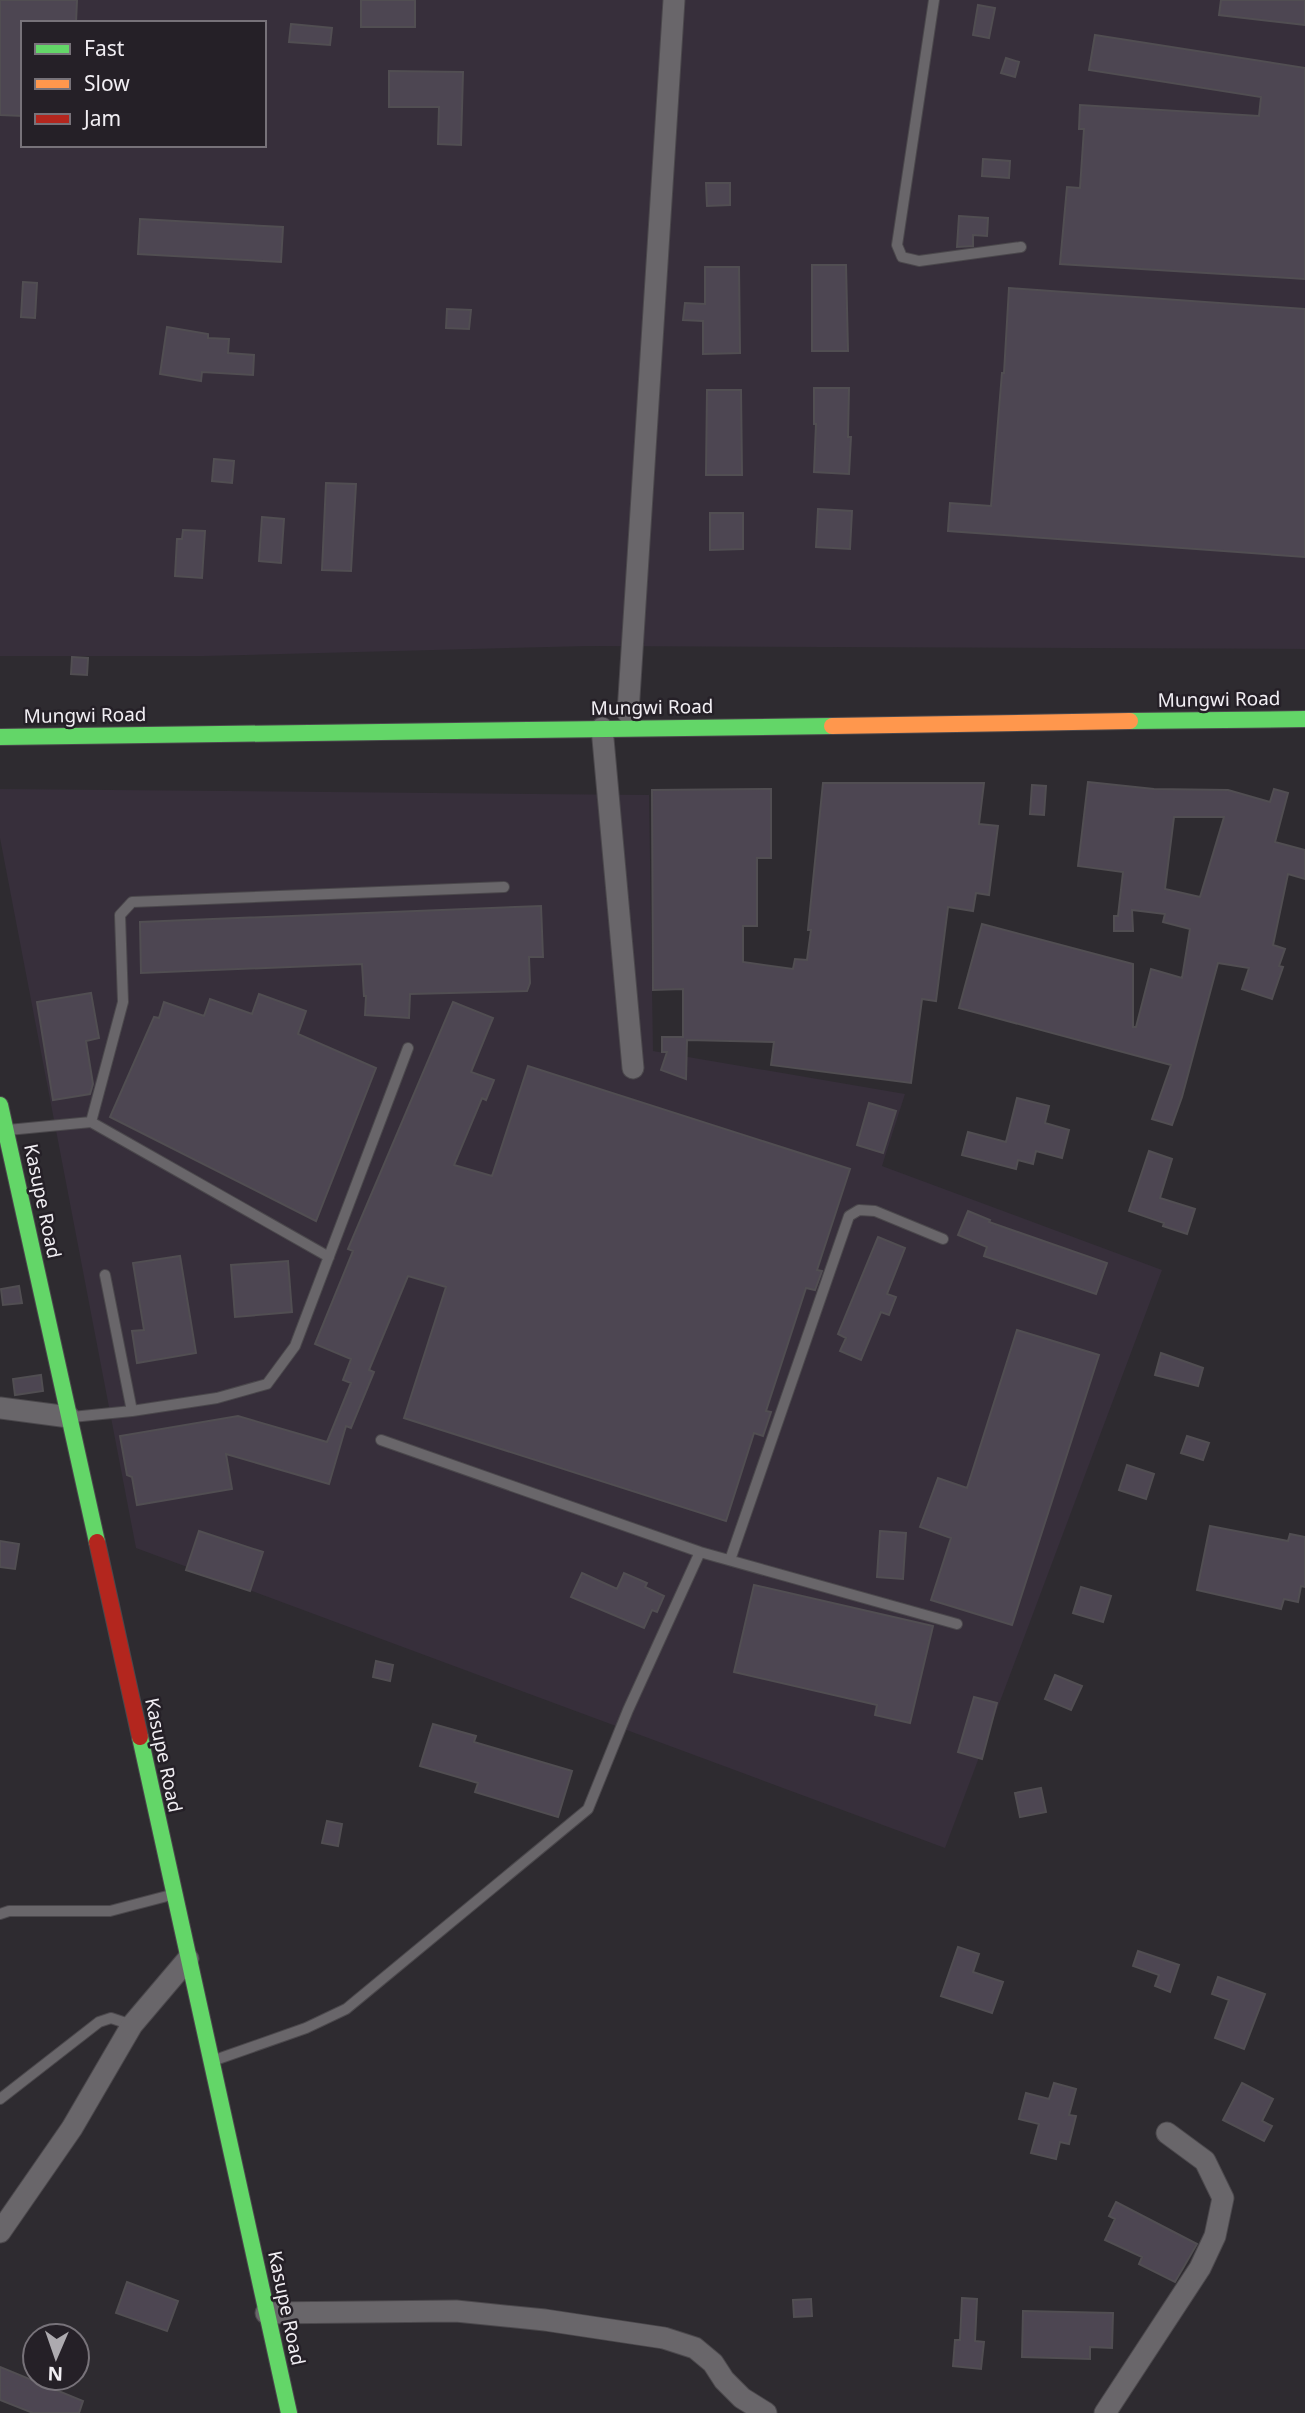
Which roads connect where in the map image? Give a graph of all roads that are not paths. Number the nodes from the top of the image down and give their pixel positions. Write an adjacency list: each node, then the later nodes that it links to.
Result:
1 (674, 0): 5 (street)
2 (934, 0): 3 (lane)
3 (1021, 247)
4 (1305, 706): 5 (main road, Mungwi Road)
5 (628, 713): 6 (main road, Mungwi Road)
6 (363, 716)
7 (1305, 719): 8 (main road, Mungwi Road)
8 (602, 728): 9 (main road, Mungwi Road); 12 (street)
9 (0, 737)
10 (504, 887): 14 (lane)
11 (408, 1048): 17 (lane)
12 (633, 1068)
13 (0, 1105): 15 (main road, Kasupe Road)
14 (91, 1122): 15 (lane); 17 (lane)
15 (5, 1130): 21 (main road, Kasupe Road)
16 (943, 1239): 24 (lane)
17 (329, 1257): 20 (lane)
18 (105, 1275): 20 (lane)
19 (0, 1408): 21 (street)
20 (132, 1411): 21 (lane)
21 (69, 1417): 26 (main road, Kasupe Road)
22 (381, 1440): 23 (lane)
23 (699, 1552): 24 (lane); 30 (lane)
24 (730, 1560): 25 (lane)
25 (957, 1624)
26 (174, 1895): 27 (lane); 28 (main road, Kasupe Road)
27 (0, 1914)
28 (188, 1959): 29 (street); 30 (main road, Kasupe Road)
29 (132, 2025): 31 (lane); 33 (street)
30 (211, 2062): 34 (main road, Kasupe Road)
31 (0, 2099)
32 (1167, 2133): 37 (street)
33 (0, 2232)
34 (266, 2313): 35 (main road, Kasupe Road); 36 (street)
35 (289, 2413)
36 (766, 2413)
37 (1105, 2413)

